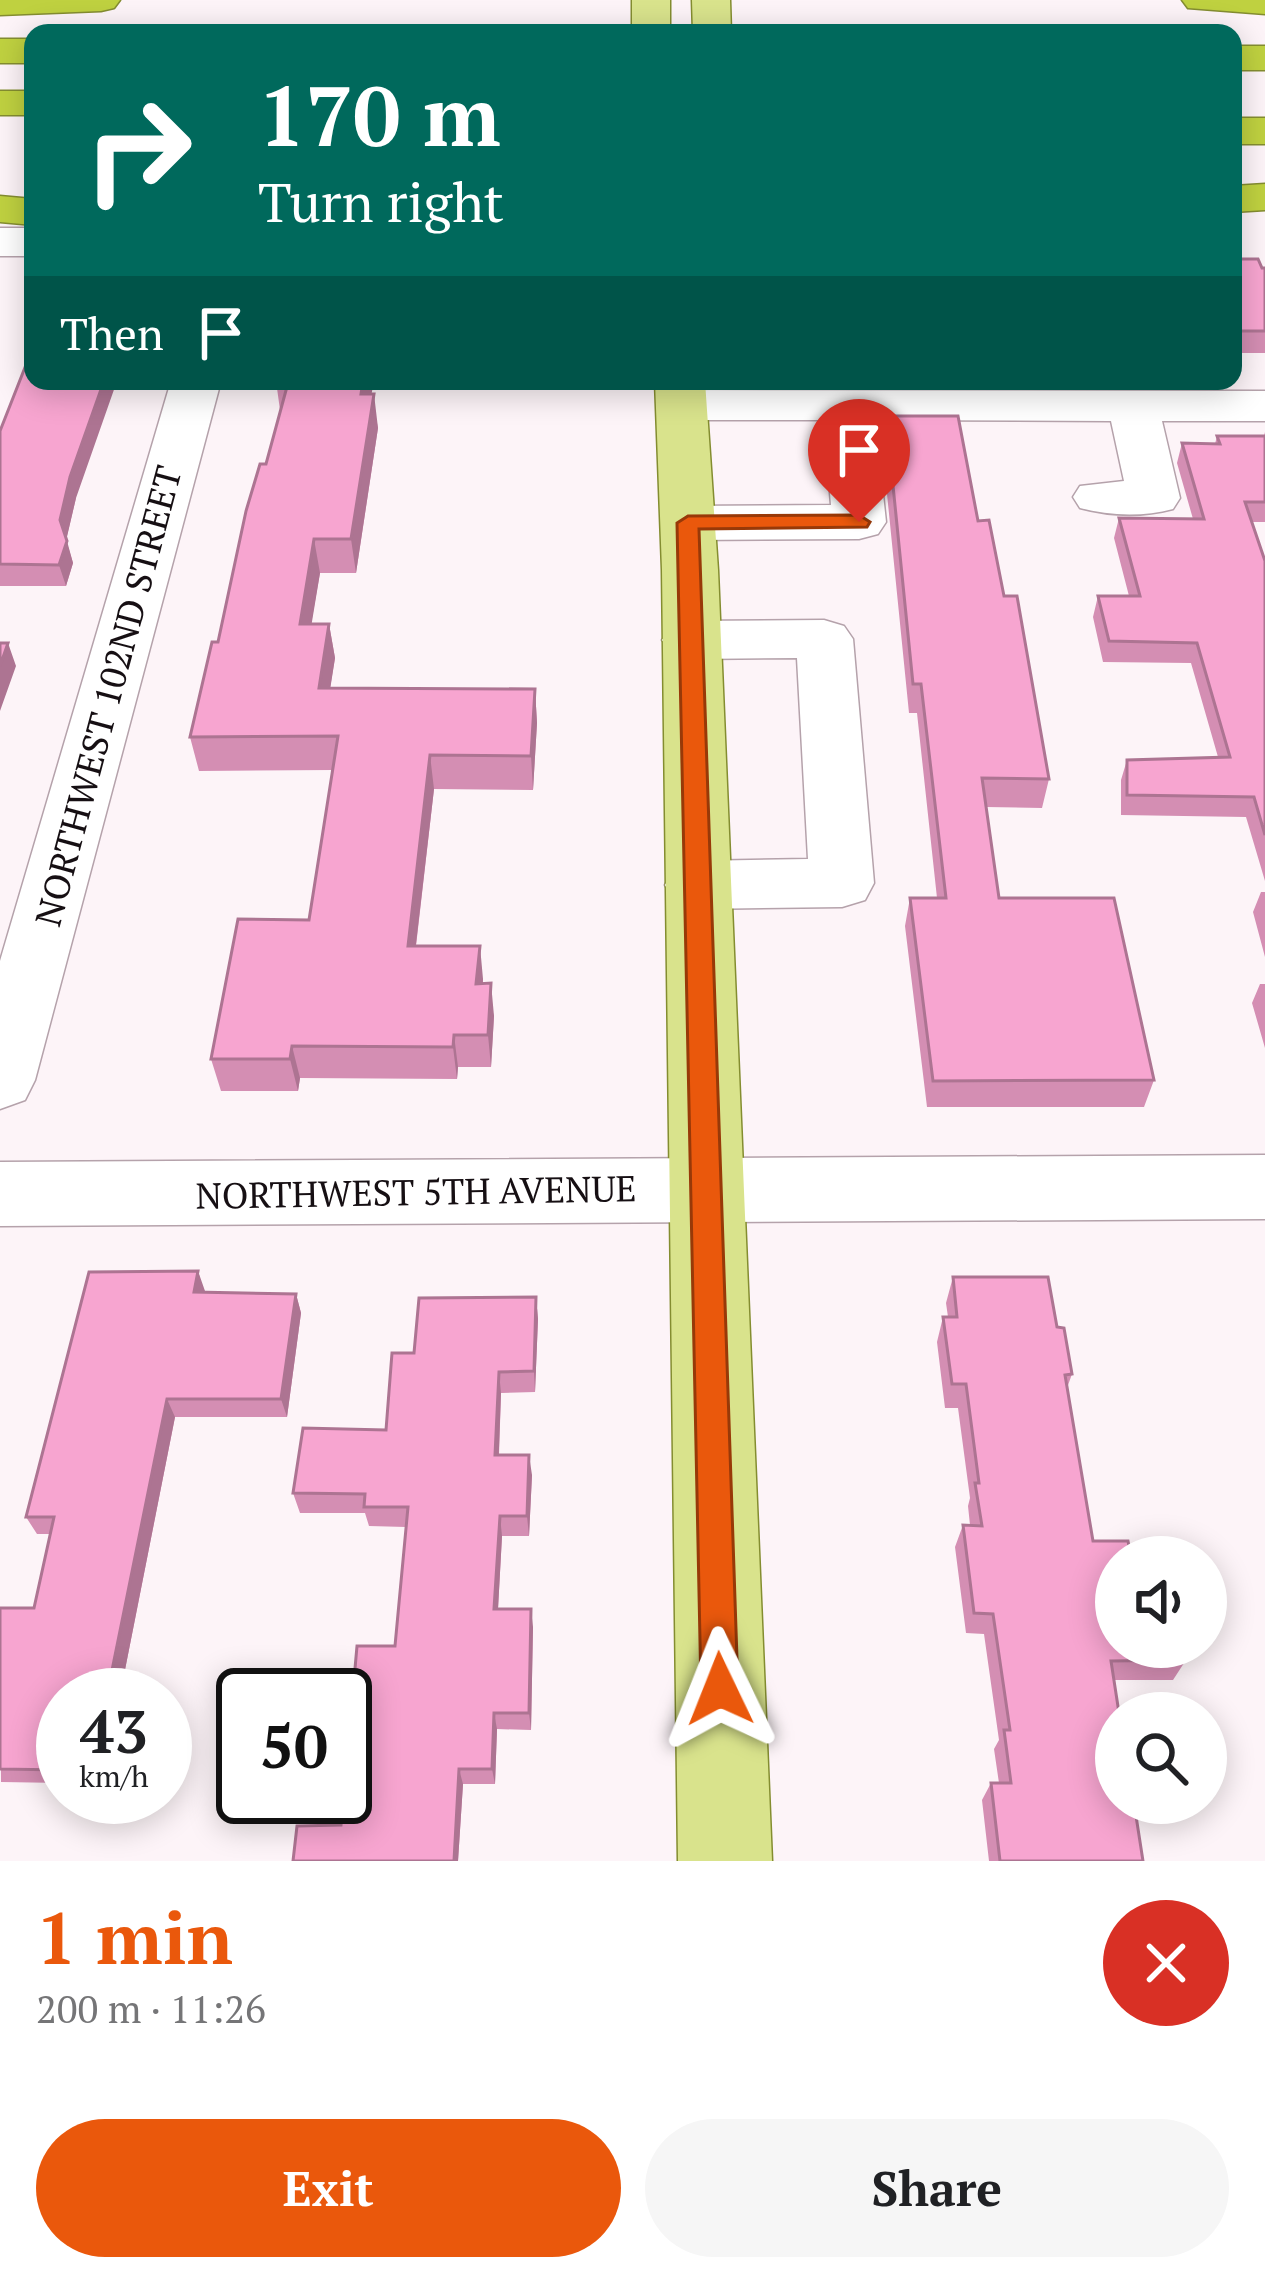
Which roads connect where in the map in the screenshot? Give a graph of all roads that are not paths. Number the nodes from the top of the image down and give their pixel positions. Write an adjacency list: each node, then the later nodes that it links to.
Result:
1 (101, 0): 4 (highway)
2 (1201, 0): 3 (highway)
3 (1265, 3)
4 (0, 4)
5 (193, 390): 17 (street, NORTHWEST 102ND STREET)
6 (687, 390): 14 (main road)
7 (691, 390): 12 (street)
8 (902, 393): 9 (street); 12 (street)
9 (991, 405): 10 (street); 12 (street)
10 (1133, 406): 11 (street); 13 (street)
11 (1265, 406)
12 (850, 427): 14 (street)
13 (1099, 497)
14 (688, 523): 15 (main road)
15 (691, 640): 16 (main road); 16 (street)
16 (697, 885): 19 (main road)
17 (0, 1081)
18 (1265, 1187): 19 (street, NORTHWEST 5TH AVENUE)
19 (705, 1188): 20 (street, NORTHWEST 5TH AVENUE); 21 (main road)
20 (0, 1194)
21 (725, 1861)

